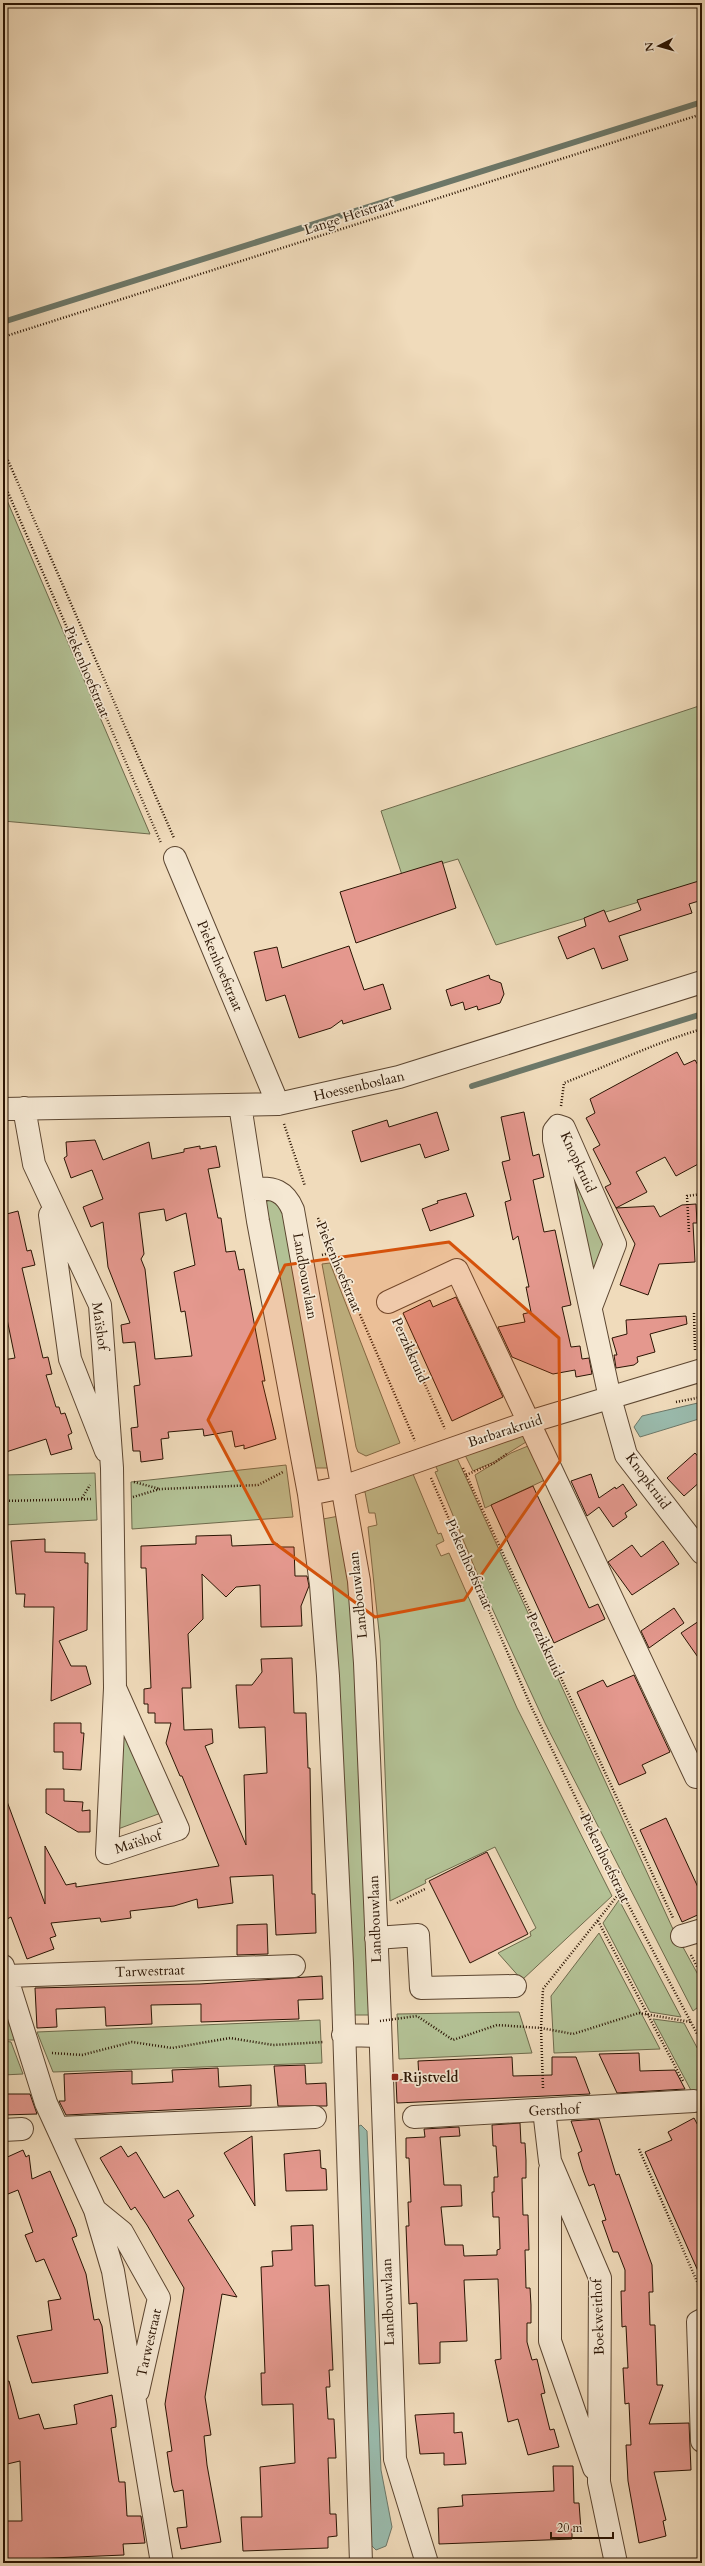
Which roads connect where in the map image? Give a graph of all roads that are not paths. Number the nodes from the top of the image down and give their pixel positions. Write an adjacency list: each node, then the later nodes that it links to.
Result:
1 (175, 858): 3 (street, Piekenhoefstraat)
2 (702, 982): 3 (street, Hoessenboslaan)
3 (278, 1104): 4 (street, Hoessenboslaan)
4 (240, 1105): 5 (street, Hoessenboslaan); 7 (street)
5 (24, 1108): 6 (street, Hoessenboslaan); 8 (street, Maïshof)
6 (3, 1109)
7 (253, 1189): 15 (street, Landbouwlaan); 16 (street)
8 (48, 1194): 14 (street, Maïshof); 14 (street, Maïshof)
9 (388, 1302): 13 (street, Perzikkruid)
10 (591, 1307): 10 (street, Knopkruid); 12 (street, Knopkruid)
11 (699, 1371): 12 (street, Barbarakruid)
12 (610, 1398): 13 (street, Barbarakruid); 17 (street, Knopkruid)
13 (529, 1422): 15 (street, Barbarakruid); 19 (street, Perzikkruid)
14 (112, 1468): 18 (street, Maïshof)
15 (343, 1487): 16 (street, Barbarakruid); 20 (street, Landbouwlaan)
16 (309, 1494): 25 (street)
17 (702, 1554)
18 (115, 1688): 18 (street, Maïshof)
19 (696, 1777)
20 (376, 1938): 23 (street); 24 (street, Landbouwlaan)
21 (294, 1966): 22 (street, Tarwestraat)
22 (5, 1971): 30 (street, Tarwestraat)
23 (515, 1986)
24 (380, 2028): 25 (street); 39 (street, Landbouwlaan)
25 (344, 2040): 38 (street)
26 (694, 2101): 27 (street, Gersthof)
27 (544, 2110): 29 (street, Gersthof); 31 (street, Boekweithof)
28 (315, 2117): 30 (street)
29 (414, 2117)
30 (59, 2128): 32 (street, Tarwestraat)
31 (550, 2161): 36 (street, Boekweithof); 36 (street, Boekweithof)
32 (95, 2210): 34 (street, Tarwestraat); 34 (street, Tarwestraat)
33 (702, 2320): 35 (street)
34 (136, 2401): 37 (street, Tarwestraat)
35 (702, 2441)
36 (599, 2482): 40 (street, Boekweithof)
37 (162, 2563)
38 (361, 2563)
39 (426, 2563)
40 (616, 2563)

